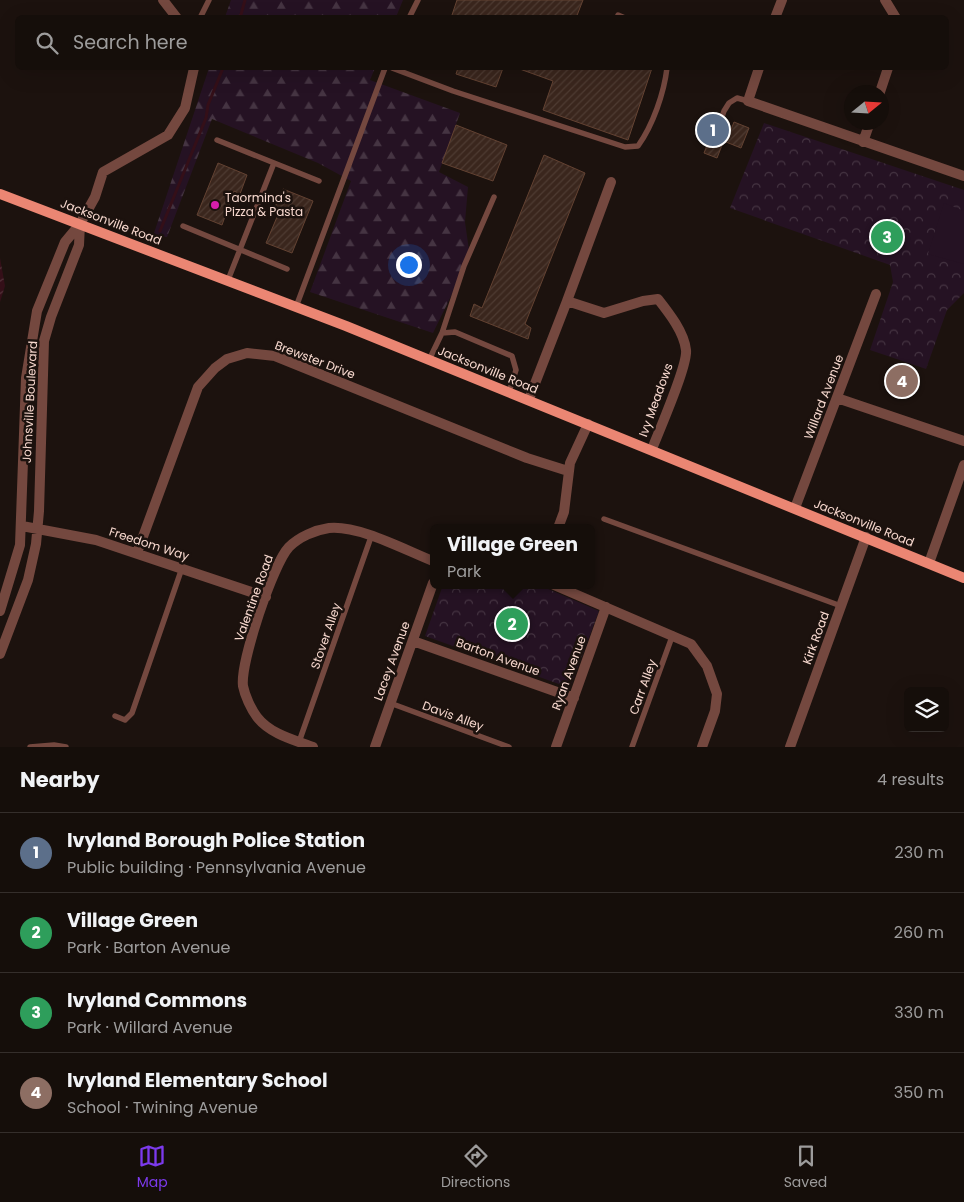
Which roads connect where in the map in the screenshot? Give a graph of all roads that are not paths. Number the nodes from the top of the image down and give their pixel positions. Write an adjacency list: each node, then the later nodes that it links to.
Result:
1 (163, 0): 6 (street)
2 (209, 0): 7 (lane)
3 (418, 0): 8 (lane)
4 (782, 0): 9 (street)
5 (885, 0): 10 (street)
6 (175, 15)
7 (202, 15)
8 (410, 15)
9 (776, 15)
10 (894, 15)
11 (194, 70): 29 (street)
12 (385, 70): 36 (lane)
13 (397, 70): 14 (lane)
14 (667, 70)
15 (758, 70): 18 (street)
16 (887, 70): 17 (street)
17 (882, 85)
18 (748, 101): 19 (lane); 22 (street)
19 (719, 126)
20 (867, 130): 22 (street)
21 (218, 140): 23 (lane)
22 (863, 142): 24 (street)
23 (274, 164): 25 (lane); 31 (lane)
24 (964, 176)
25 (319, 182)
26 (611, 182): 35 (street)
27 (0, 194): 29 (main road, Jacksonville Road)
28 (494, 197): 37 (lane)
29 (80, 224): 33 (main road, Jacksonville Road); 50 (street, Johnsville Boulevard); 51 (street, Johnsville Boulevard)
30 (183, 226): 31 (lane)
31 (240, 250): 32 (lane); 33 (lane)
32 (287, 270)
33 (228, 280): 36 (main road, Jacksonville Road)
34 (876, 294): 40 (street, Willard Avenue)
35 (567, 301): 41 (street); 44 (street, Ivy Meadows)
36 (296, 307): 38 (main road, Jacksonville Road)
37 (442, 333): 38 (lane); 39 (lane)
38 (429, 360): 39 (main road, Jacksonville Road)
39 (509, 392): 41 (main road, Jacksonville Road)
40 (837, 398): 43 (street); 47 (street, Willard Avenue)
41 (529, 400): 42 (main road, Jacksonville Road)
42 (588, 424): 44 (main road, Jacksonville Road); 46 (street)
43 (964, 441)
44 (652, 449): 47 (main road, Jacksonville Road)
45 (964, 465): 56 (street)
46 (568, 471): 49 (street); 54 (street, Brewster Drive)
47 (795, 508): 53 (main road, Jacksonville Road)
48 (604, 519): 62 (lane)
49 (560, 524)
50 (22, 526): 51 (street, Freedom Way); 64 (street, Johnsville Boulevard)
51 (38, 528): 54 (street, Freedom Way); 67 (street, Johnsville Boulevard)
52 (372, 537): 55 (street, Valentine Road); 61 (street, Valentine Road); 71 (lane, Stover Alley)
53 (866, 537): 56 (main road, Jacksonville Road); 62 (street, Kirk Road)
54 (137, 553): 57 (street, Freedom Way)
55 (430, 560)
56 (929, 563): 58 (main road, Jacksonville Road)
57 (182, 568): 61 (street, Freedom Way); 70 (lane)
58 (964, 578)
59 (431, 589): 66 (street, Lacey Avenue)
60 (563, 589): 63 (street)
61 (266, 597): 71 (street, Valentine Road)
62 (841, 606): 80 (street, Kirk Road)
63 (606, 607): 65 (street); 68 (street, Ryan Avenue)
64 (0, 612)
65 (673, 634): 78 (lane, Carr Alley); 79 (street)
66 (413, 640): 68 (street, Barton Avenue); 69 (street, Lacey Avenue)
67 (0, 654)
68 (574, 698): 77 (street, Ryan Avenue)
69 (390, 703): 75 (street, Lacey Avenue); 76 (lane, Davis Alley)
70 (115, 716)
71 (299, 742): 74 (street, Valentine Road)
72 (30, 747): 73 (lane)
73 (66, 747)
74 (313, 747)
75 (375, 747)
76 (509, 747)
77 (556, 747)
78 (632, 747)
79 (702, 747)
80 (790, 747)

